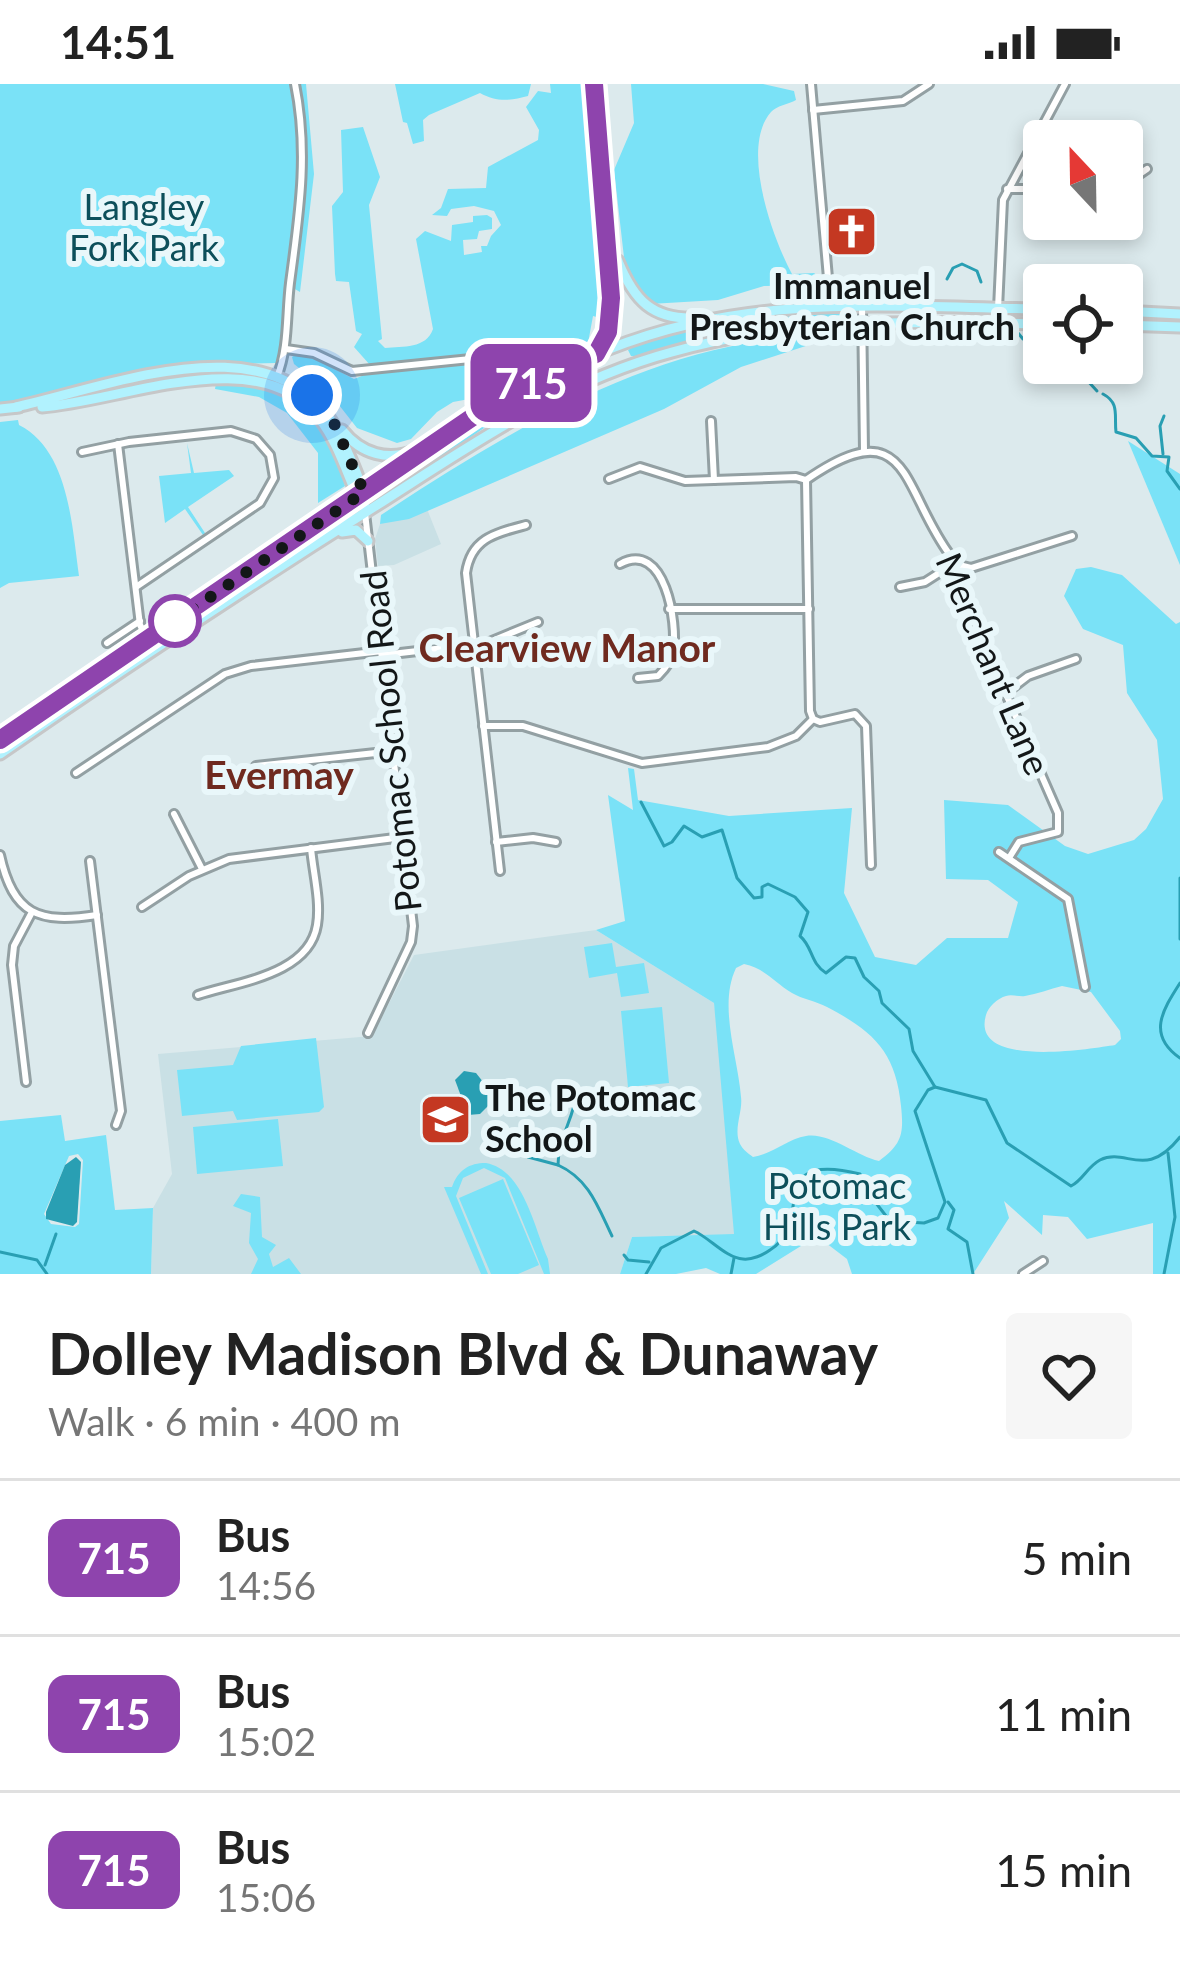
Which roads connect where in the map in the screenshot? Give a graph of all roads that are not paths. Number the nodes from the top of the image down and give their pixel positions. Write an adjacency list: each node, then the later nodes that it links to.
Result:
1 (296, 84): 23 (street)
2 (811, 84): 5 (street)
3 (929, 84): 5 (street)
4 (1065, 84): 8 (street)
5 (813, 110): 12 (street)
6 (1147, 169): 7 (street)
7 (1143, 172)
8 (1007, 189): 9 (street); 13 (street)
9 (1023, 189)
10 (618, 261): 17 (main road)
11 (611, 298): 24 (main road)
12 (862, 306): 13 (main road); 17 (main road); 18 (street)
13 (998, 309): 14 (main road); 19 (main road)
14 (1023, 309)
15 (1143, 312): 16 (main road)
16 (1180, 314)
17 (726, 317): 24 (main road)
18 (863, 322): 19 (main road); 31 (street); 37 (main road)
19 (998, 323): 20 (main road)
20 (1023, 324)
21 (1143, 326): 22 (main road)
22 (1180, 327)
23 (286, 349): 24 (street); 25 (street)
24 (593, 355): 29 (main road)
25 (276, 380): 26 (main road); 27 (main road); 36 (main road)
26 (0, 409)
27 (330, 414): 29 (main road); 36 (main road)
28 (711, 422): 34 (street)
29 (463, 423): 36 (main road)
30 (118, 444): 32 (street); 44 (street); 44 (street)
31 (865, 451): 35 (street); 43 (street, Merchant Lane)
32 (82, 452)
33 (609, 479): 34 (street)
34 (714, 480): 35 (street)
35 (806, 480): 47 (street)
36 (361, 494): 37 (main road); 51 (main road)
37 (365, 513): 40 (main road); 41 (street, Potomac School Road)
38 (526, 525): 52 (street)
39 (1072, 536): 43 (street)
40 (326, 538): 41 (main road); 51 (main road)
41 (368, 541): 53 (street, Potomac School Road)
42 (620, 564): 46 (street)
43 (950, 565): 45 (street); 56 (street, Merchant Lane)
44 (136, 587): 48 (street)
45 (900, 587)
46 (669, 609): 47 (street); 55 (street)
47 (809, 609): 57 (street)
48 (140, 621): 50 (street); 51 (street)
49 (538, 622): 52 (street)
50 (107, 643)
51 (150, 644): 59 (main road); 61 (main road)
52 (475, 645): 53 (street); 58 (street)
53 (383, 653): 60 (street, Potomac School Road); 63 (street)
54 (1076, 659): 56 (street)
55 (638, 678)
56 (1007, 692): 71 (street, Merchant Lane)
57 (813, 719): 58 (street); 73 (street)
58 (483, 726): 66 (street)
59 (0, 740)
60 (394, 751): 62 (street); 65 (street, Potomac School Road)
61 (0, 754)
62 (256, 766)
63 (76, 772)
64 (174, 814): 74 (street)
65 (404, 837): 68 (street); 81 (street, Potomac School Road)
66 (496, 842): 67 (street); 75 (street)
67 (556, 842)
68 (311, 848): 74 (street); 80 (street)
69 (999, 852): 71 (street)
70 (0, 855): 77 (street)
71 (1009, 857): 79 (street)
72 (90, 861): 78 (street)
73 (872, 865)
74 (202, 869): 76 (street)
75 (500, 871)
76 (142, 907)
77 (32, 912): 78 (street); 82 (street)
78 (97, 915): 83 (street)
79 (1085, 987)
80 (198, 995)
81 (368, 1033)
82 (26, 1082)
83 (116, 1125)
84 (1043, 1261): 85 (street)
85 (1023, 1274)

